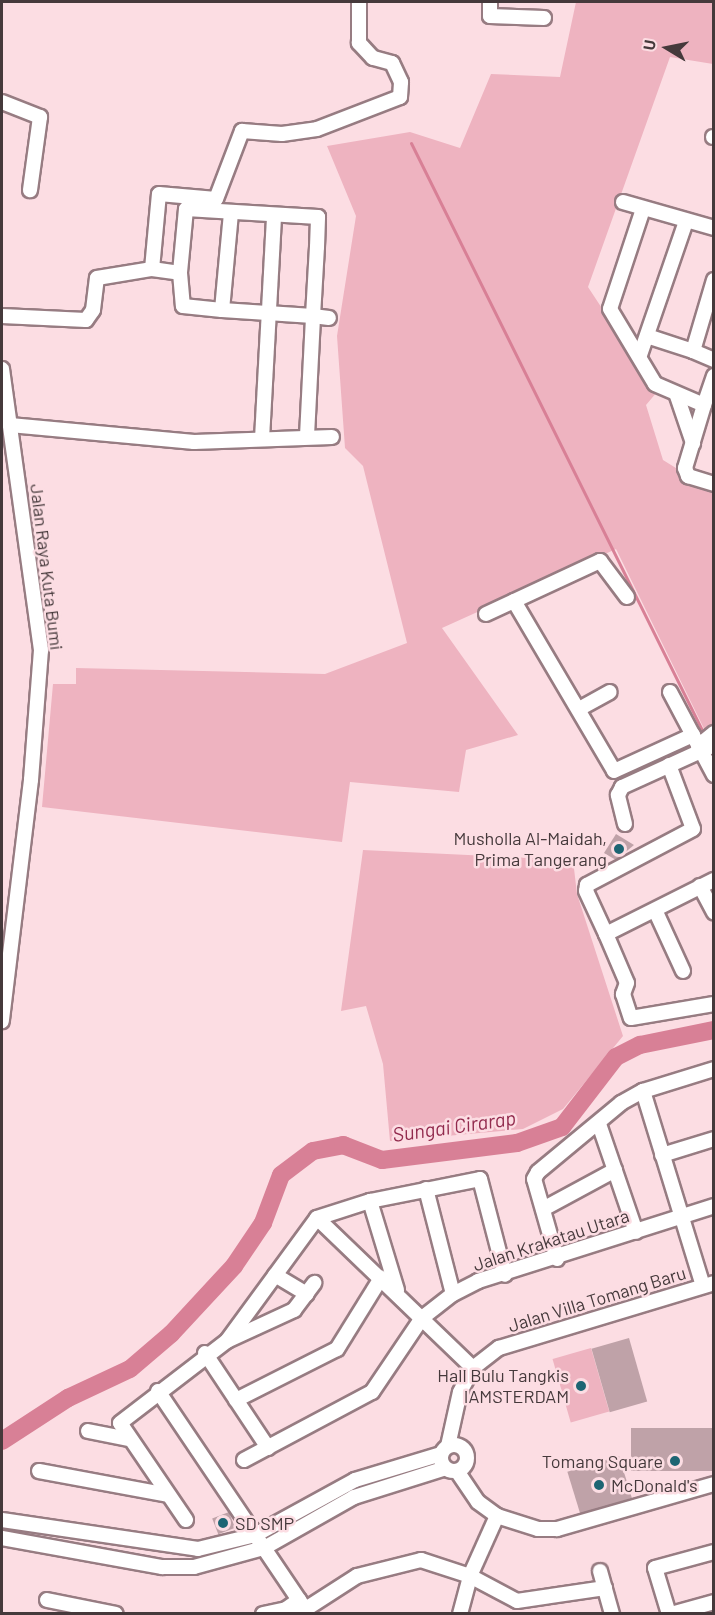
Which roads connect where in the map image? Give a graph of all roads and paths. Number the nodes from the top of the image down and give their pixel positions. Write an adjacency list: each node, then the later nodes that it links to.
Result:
1 (359, 2): 12 (street)
2 (489, 7): 3 (street)
3 (544, 18)
4 (2, 102): 5 (street)
5 (30, 190)
6 (623, 202): 7 (street)
7 (643, 209): 10 (street); 23 (street)
8 (231, 213): 9 (street); 13 (street); 16 (street)
9 (274, 216): 17 (street); 19 (street)
10 (685, 224): 11 (street); 21 (street)
11 (714, 228)
12 (152, 269): 13 (street); 18 (street)
13 (180, 273): 16 (street)
14 (714, 280): 15 (street)
15 (711, 300): 22 (street)
16 (222, 310): 17 (street)
17 (268, 313): 19 (street); 32 (street)
18 (2, 316)
19 (313, 316): 20 (street); 30 (street)
20 (328, 318)
21 (646, 336): 22 (street); 23 (street)
22 (693, 351): 24 (street)
23 (640, 355): 27 (street)
24 (714, 360)
25 (2, 369): 29 (street, Jalan Raya Kuta Bumi)
26 (714, 376): 28 (street)
27 (677, 396): 28 (street); 33 (street)
28 (704, 405): 33 (street)
29 (8, 430): 32 (street); 34 (street, Jalan Raya Kuta Bumi)
30 (308, 436): 31 (street); 32 (street)
31 (332, 437)
32 (262, 439)
33 (693, 443): 35 (street)
34 (8, 460): 54 (street, Jalan Raya Kuta Bumi)
35 (714, 484)
36 (627, 597): 37 (street)
37 (514, 601): 38 (street); 41 (street)
38 (486, 614)
39 (610, 692): 41 (street)
40 (670, 693): 43 (street)
41 (579, 709): 43 (street)
42 (714, 733): 43 (street)
43 (702, 745): 44 (street); 45 (street)
44 (669, 765): 46 (street); 51 (street)
45 (714, 775)
46 (625, 824)
47 (714, 879): 48 (street)
48 (700, 886): 49 (street); 50 (street)
49 (655, 910): 51 (street); 52 (street)
50 (714, 912)
51 (606, 934): 53 (street)
52 (683, 971)
53 (714, 1004)
54 (2, 1021)
55 (714, 1069): 56 (street)
56 (643, 1091): 57 (street); 59 (street)
57 (599, 1124): 60 (street); 64 (street)
58 (714, 1139): 59 (street)
59 (662, 1155): 65 (street)
60 (615, 1170): 64 (street); 67 (street)
61 (426, 1189): 62 (street); 70 (street); 74 (street)
62 (370, 1201): 66 (street); 73 (street)
63 (714, 1206): 65 (street, Jalan Krakatau Utara)
64 (543, 1209): 68 (street)
65 (681, 1216): 67 (street, Jalan Krakatau Utara); 72 (street)
66 (317, 1218): 69 (street); 71 (street)
67 (636, 1232): 68 (street, Jalan Krakatau Utara)
68 (557, 1259): 70 (street, Jalan Krakatau Utara)
69 (275, 1275): 76 (street); 76 (street)
70 (505, 1275): 74 (street, Jalan Krakatau Utara)
71 (381, 1278): 73 (street); 80 (street)
72 (708, 1285): 78 (street, Jalan Villa Tomang Baru)
73 (397, 1290): 75 (street)
74 (453, 1294): 75 (street, Jalan Krakatau Utara)
75 (422, 1318): 78 (street); 83 (street, Jalan Krakatau Utara)
76 (227, 1341): 77 (street)
77 (205, 1353): 79 (street); 80 (street)
78 (473, 1368): 84 (street)
79 (158, 1391): 82 (street); 93 (street)
80 (236, 1400): 83 (street)
81 (88, 1431): 82 (street)
82 (129, 1439): 89 (street)
83 (268, 1448): 85 (street, Jalan Krakatau Utara)
84 (445, 1450): 86 (street); 86 (street); 93 (street)
85 (244, 1460)
86 (452, 1470): 90 (street); 95 (street)
87 (39, 1471): 89 (street)
88 (714, 1484): 90 (street)
89 (168, 1495): 92 (street)
90 (497, 1516): 98 (street)
91 (2, 1520): 93 (street)
92 (186, 1520)
93 (255, 1535): 95 (street)
94 (2, 1538): 95 (street)
95 (264, 1548): 102 (street)
96 (714, 1552): 109 (street)
97 (600, 1571): 99 (street)
98 (470, 1576): 102 (street); 103 (street); 107 (street)
99 (605, 1588): 103 (street); 108 (street)
100 (46, 1600): 104 (street)
101 (714, 1602): 109 (street)
102 (301, 1607): 106 (street)
103 (516, 1607)
104 (64, 1609): 105 (street)
105 (114, 1613)
106 (263, 1614)
107 (460, 1614)
108 (612, 1614)
109 (670, 1614)

